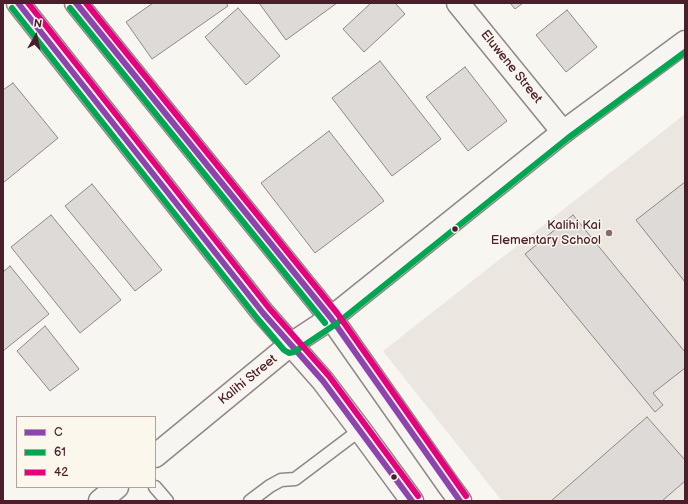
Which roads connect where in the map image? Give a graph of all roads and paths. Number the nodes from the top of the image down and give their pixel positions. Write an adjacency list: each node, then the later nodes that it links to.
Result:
1 (18, 3): 7 (main road)
2 (76, 3): 6 (main road)
3 (458, 3): 5 (main road, Eluwene Street)
4 (685, 42): 5 (main road, Kalihi Street)
5 (563, 132): 6 (main road, Kalihi Street)
6 (331, 318): 7 (main road, Kalihi Street); 16 (main road)
7 (290, 346): 8 (main road); 9 (main road, Kalihi Street)
8 (360, 430): 12 (main road); 15 (lane)
9 (156, 455)
10 (117, 488): 13 (main road)
11 (156, 488): 14 (lane)
12 (409, 500)
13 (100, 501)
14 (167, 501)
15 (250, 501)
16 (460, 501)

